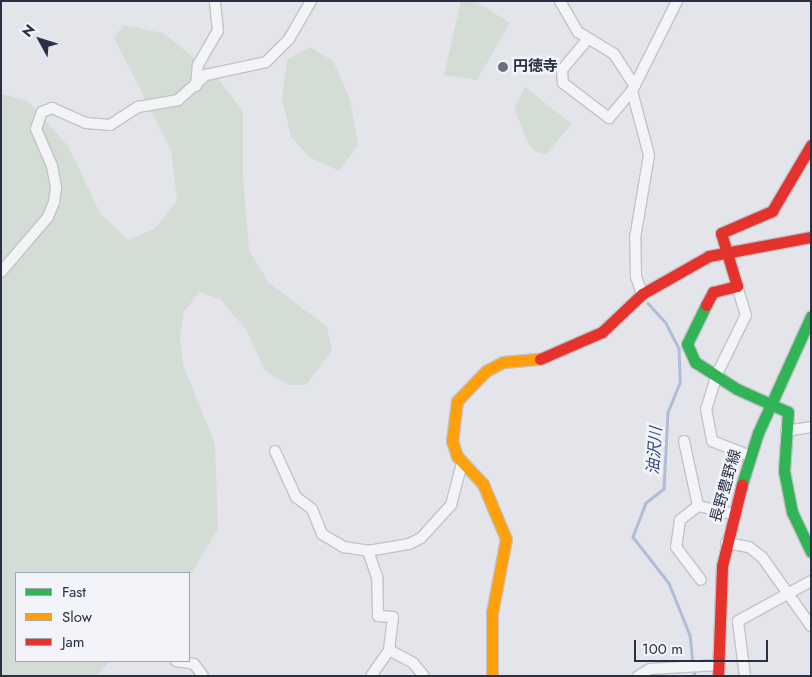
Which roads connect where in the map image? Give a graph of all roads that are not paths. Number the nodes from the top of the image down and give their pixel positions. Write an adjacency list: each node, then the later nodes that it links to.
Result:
1 (215, 1): 6 (street)
2 (311, 1): 6 (street)
3 (560, 1): 5 (street)
4 (677, 1): 7 (street)
5 (587, 40): 7 (street); 7 (street)
6 (196, 86): 11 (street)
7 (634, 86): 13 (street)
8 (810, 150): 10 (street)
9 (811, 237): 10 (street)
10 (725, 251): 12 (street); 13 (street)
11 (1, 272)
12 (737, 286): 15 (street); 15 (street)
13 (642, 294): 22 (street)
14 (811, 316): 16 (street, 長野豊野線)
15 (717, 374): 16 (street); 21 (street)
16 (770, 406): 18 (street); 21 (street, 長野豊野線)
17 (811, 427): 18 (street)
18 (786, 431): 27 (street)
19 (684, 441): 23 (street)
20 (275, 451): 26 (street)
21 (750, 456): 24 (street, 長野豊野線)
22 (462, 462): 26 (street); 38 (street)
23 (698, 506): 24 (street); 28 (street)
24 (733, 514): 25 (street, 長野豊野線)
25 (726, 543): 30 (street); 34 (street, 長野豊野線)
26 (368, 551): 32 (street)
27 (811, 552)
28 (701, 580)
29 (811, 581): 30 (street)
30 (787, 592): 31 (street); 40 (street)
31 (811, 626)
32 (389, 650): 36 (street); 37 (street)
33 (182, 662): 35 (street)
34 (718, 671): 39 (street)
35 (203, 676)
36 (371, 676)
37 (424, 676)
38 (492, 676)
39 (638, 676)
40 (745, 676)

